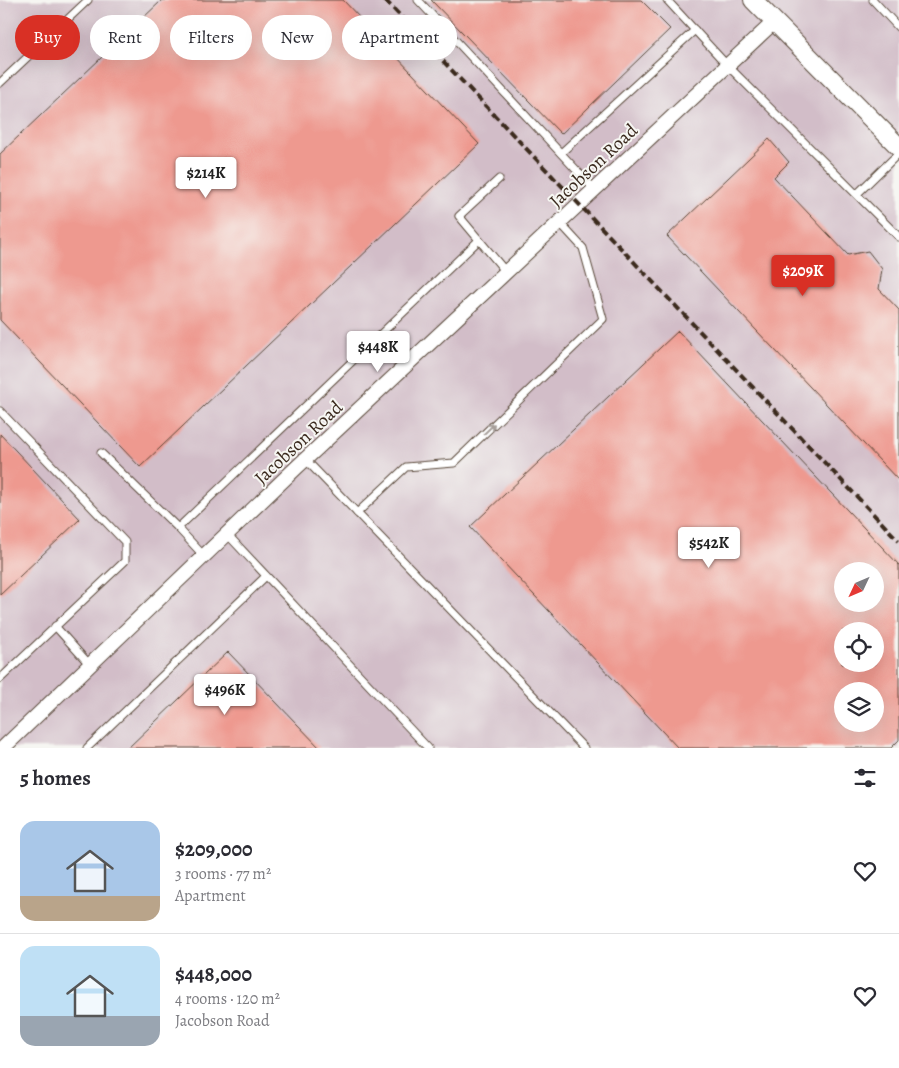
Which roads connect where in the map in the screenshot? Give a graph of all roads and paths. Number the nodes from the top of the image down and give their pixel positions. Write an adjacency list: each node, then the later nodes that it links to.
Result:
1 (88, 0): 10 (lane)
2 (418, 0): 12 (lane)
3 (666, 0): 8 (lane)
4 (753, 0): 6 (street)
5 (873, 0): 7 (lane)
6 (774, 22): 9 (street, Jacobson Road); 11 (street)
7 (899, 28)
8 (695, 30): 9 (lane); 12 (lane)
9 (728, 65): 15 (street, Jacobson Road); 16 (lane)
10 (0, 83)
11 (899, 147)
12 (561, 153): 15 (lane)
13 (899, 153): 16 (lane)
14 (499, 179): 19 (lane)
15 (595, 190): 17 (street, Jacobson Road)
16 (857, 194): 18 (lane)
17 (560, 222): 20 (street, Jacobson Road); 24 (lane, one-way to 17)
18 (899, 237)
19 (479, 240): 20 (lane); 25 (lane)
20 (506, 272): 23 (street, Jacobson Road)
21 (0, 412): 29 (lane)
22 (101, 453): 25 (lane)
23 (305, 459): 24 (lane); 26 (street, Jacobson Road)
24 (357, 513): 35 (lane)
25 (178, 528): 27 (lane)
26 (227, 534): 27 (street, Jacobson Road); 28 (lane)
27 (204, 556): 30 (street, Jacobson Road)
28 (266, 576): 33 (lane); 34 (lane)
29 (55, 626): 30 (lane); 31 (lane)
30 (90, 665): 32 (street, Jacobson Road)
31 (0, 680)
32 (3, 748)
33 (88, 748)
34 (428, 748)
35 (584, 748)

